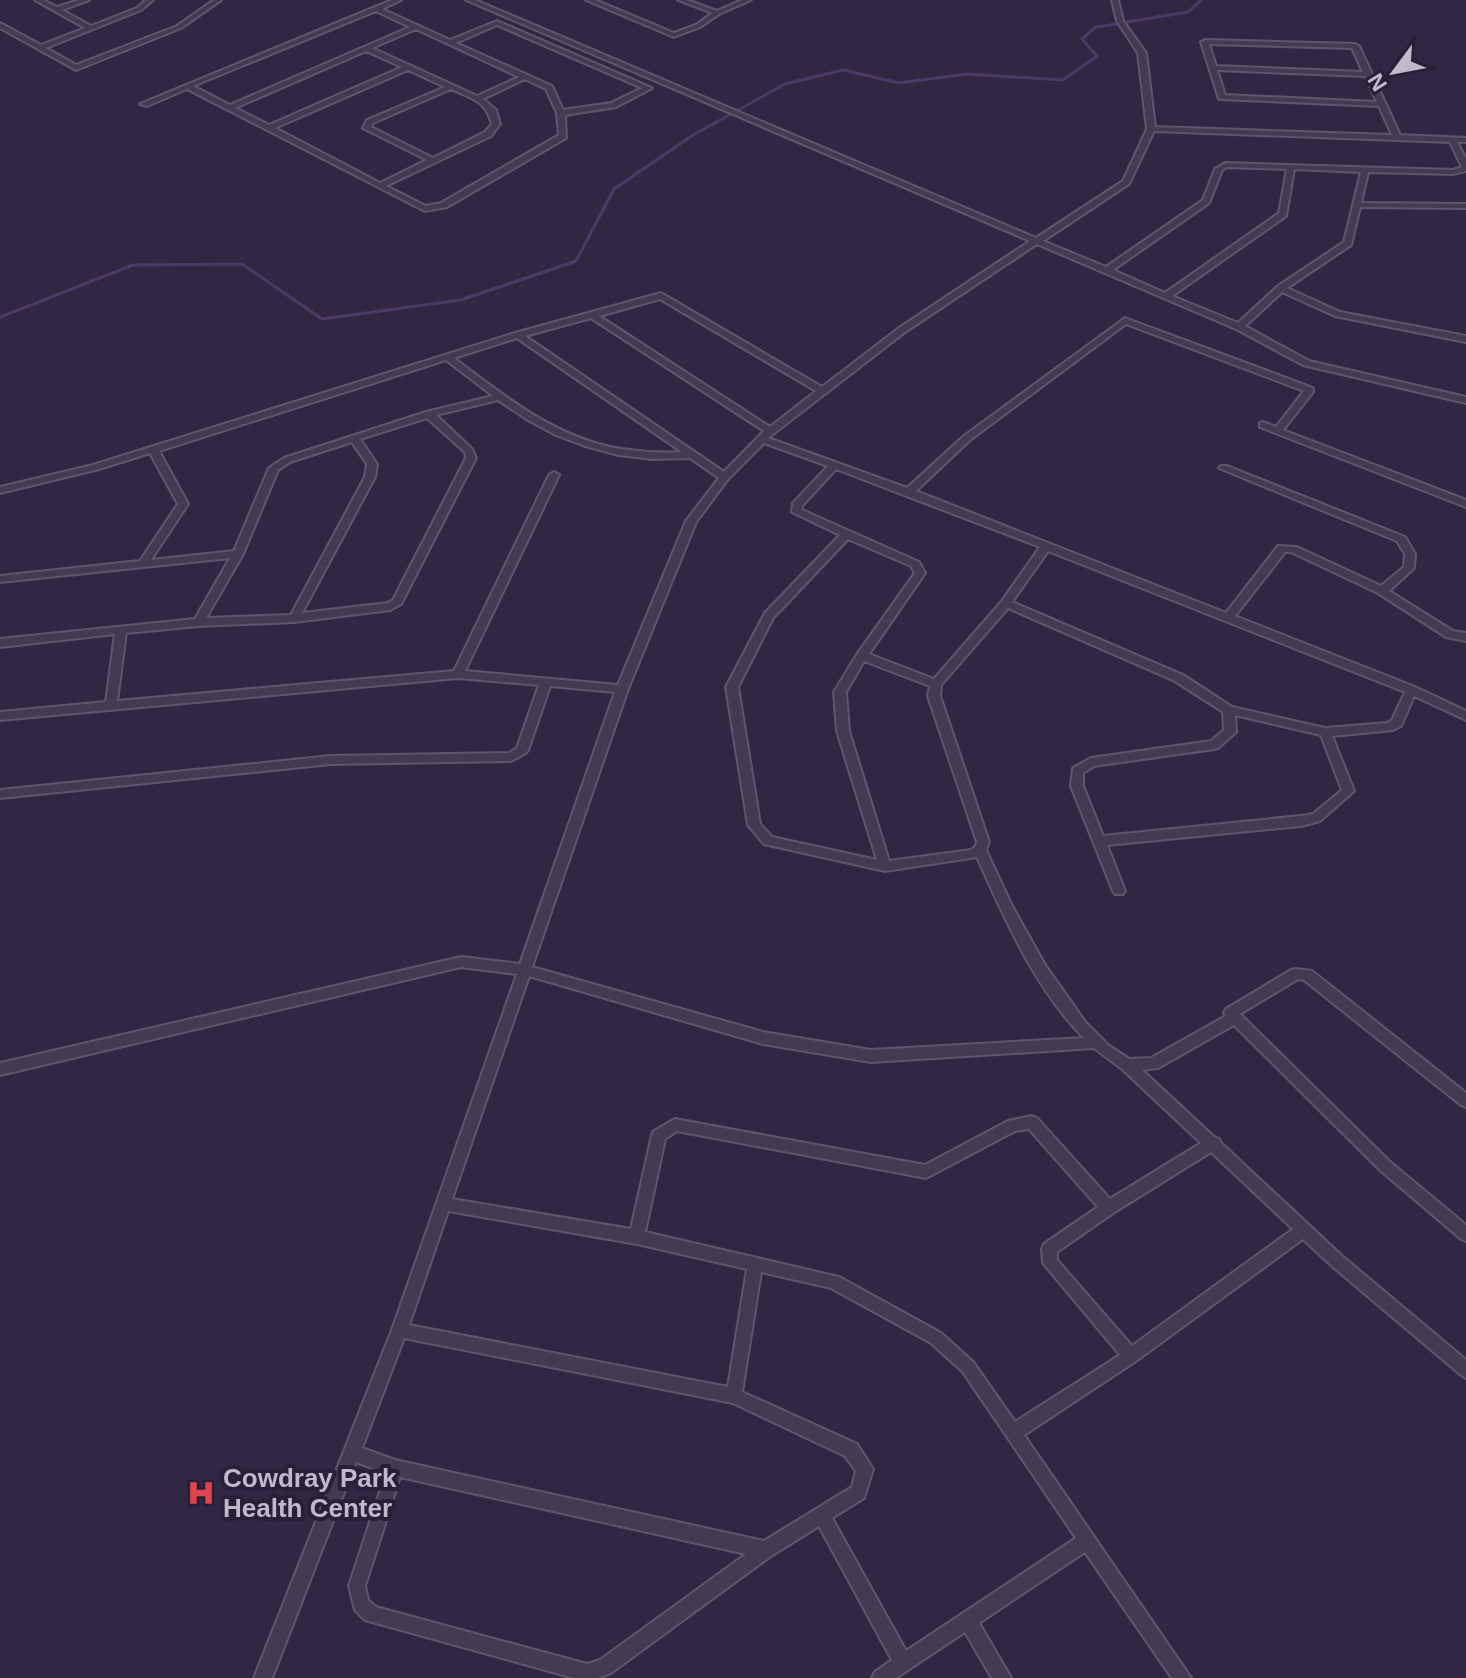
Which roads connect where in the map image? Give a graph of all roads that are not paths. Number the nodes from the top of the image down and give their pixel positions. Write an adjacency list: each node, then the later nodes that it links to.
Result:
1 (38, 0): 12 (street)
2 (86, 0): 12 (street)
3 (150, 0): 16 (street)
4 (218, 0): 18 (street)
5 (398, 0): 11 (street)
6 (469, 0): 24 (street)
7 (589, 0): 13 (street)
8 (681, 0): 13 (street)
9 (748, 0): 13 (street)
10 (1115, 0): 34 (street)
11 (377, 9): 15 (street); 25 (street)
12 (55, 10): 16 (street)
13 (717, 13)
14 (0, 25): 18 (street)
15 (416, 27): 17 (street); 19 (street)
16 (92, 29): 18 (street)
17 (449, 43): 23 (street); 27 (street)
18 (40, 48)
19 (366, 48): 20 (street); 31 (street)
20 (406, 68): 26 (street); 33 (street)
21 (1213, 68): 22 (street); 22 (street); 30 (street)
22 (1367, 74): 30 (street)
23 (524, 77): 28 (street); 32 (street)
24 (661, 82): 27 (street); 45 (street)
25 (187, 86): 29 (street); 31 (street)
26 (450, 87): 28 (street); 38 (street)
27 (648, 88): 32 (street)
28 (477, 99): 38 (street)
29 (144, 104)
30 (1381, 104): 35 (street)
31 (229, 108): 33 (street)
32 (561, 113): 42 (street)
33 (269, 128): 42 (street)
34 (1151, 129): 35 (street); 45 (street)
35 (1396, 136): 36 (street)
36 (1452, 139): 37 (street); 40 (street)
37 (1466, 140)
38 (434, 161): 42 (street)
39 (1291, 167): 41 (street); 46 (street); 48 (street)
40 (1466, 168): 41 (street)
41 (1365, 169): 43 (street)
42 (380, 186)
43 (1357, 205): 44 (street); 47 (street)
44 (1466, 206)
45 (1035, 240): 46 (street); 54 (street)
46 (1106, 271): 48 (street)
47 (1281, 288): 50 (street); 52 (street)
48 (1166, 296): 50 (street)
49 (592, 315): 51 (street); 54 (street); 60 (street)
50 (1239, 327): 56 (street)
51 (518, 335): 53 (street); 63 (street)
52 (1466, 339)
53 (449, 358): 55 (street); 62 (street)
54 (823, 391): 60 (street)
55 (499, 397): 57 (street); 63 (street)
56 (1466, 400)
57 (429, 414): 61 (street); 78 (street)
58 (1263, 425): 59 (street)
59 (1278, 430): 69 (street); 70 (street)
60 (766, 435): 64 (street); 67 (street)
61 (355, 439): 73 (street); 78 (street)
62 (153, 449): 68 (street); 74 (street)
63 (689, 455): 67 (street)
64 (835, 465): 69 (street); 71 (street)
65 (1224, 468): 76 (street)
66 (554, 475): 85 (street)
67 (725, 477): 88 (street)
68 (0, 490)
69 (909, 492): 72 (street)
70 (1466, 504)
71 (847, 534): 84 (street); 98 (street)
72 (1046, 546): 77 (street); 79 (street)
73 (238, 554): 74 (street); 80 (street)
74 (143, 564): 75 (street)
75 (0, 579)
76 (1382, 591): 79 (street); 82 (street)
77 (1006, 603): 87 (street); 91 (street)
78 (294, 618): 80 (street)
79 (1227, 619): 89 (street)
80 (198, 622): 81 (street)
81 (121, 631): 83 (street); 90 (street)
82 (1466, 637)
83 (0, 643)
84 (862, 656): 87 (street); 98 (street)
85 (458, 674): 86 (street); 90 (street)
86 (546, 682): 88 (street); 95 (street)
87 (936, 684): 97 (street)
88 (622, 689): 100 (street)
89 (1411, 690): 93 (street); 94 (street)
90 (111, 706): 92 (street)
91 (1229, 710): 94 (street); 96 (street)
92 (0, 716)
93 (1466, 716)
94 (1325, 732): 96 (street)
95 (0, 794)
96 (1099, 841): 99 (street)
97 (980, 850): 98 (street); 102 (street)
98 (885, 866)
99 (1119, 891)
100 (526, 970): 102 (street); 104 (street); 107 (street)
101 (1233, 1019): 103 (street); 105 (street); 110 (street)
102 (1094, 1043): 103 (street)
103 (1127, 1065): 106 (street)
104 (0, 1069)
105 (1466, 1101)
106 (1214, 1143): 108 (street); 109 (street)
107 (443, 1204): 111 (street); 113 (street)
108 (1108, 1208): 111 (street); 114 (street)
109 (1304, 1230): 114 (street); 115 (street)
110 (1466, 1234)
111 (637, 1237): 112 (street)
112 (755, 1263): 116 (street); 117 (street)
113 (400, 1330): 116 (street); 118 (street)
114 (1131, 1356): 117 (street)
115 (1466, 1370)
116 (734, 1396): 120 (street)
117 (1013, 1433): 121 (street)
118 (354, 1453): 119 (street); 125 (street)
119 (395, 1468): 122 (street); 122 (street)
120 (822, 1516): 122 (street); 124 (street)
121 (1087, 1541): 123 (street); 128 (street)
122 (765, 1550)
123 (968, 1621): 124 (street); 127 (street)
124 (903, 1663): 126 (street)
125 (263, 1678)
126 (881, 1678)
127 (1002, 1678)
128 (1182, 1678)

